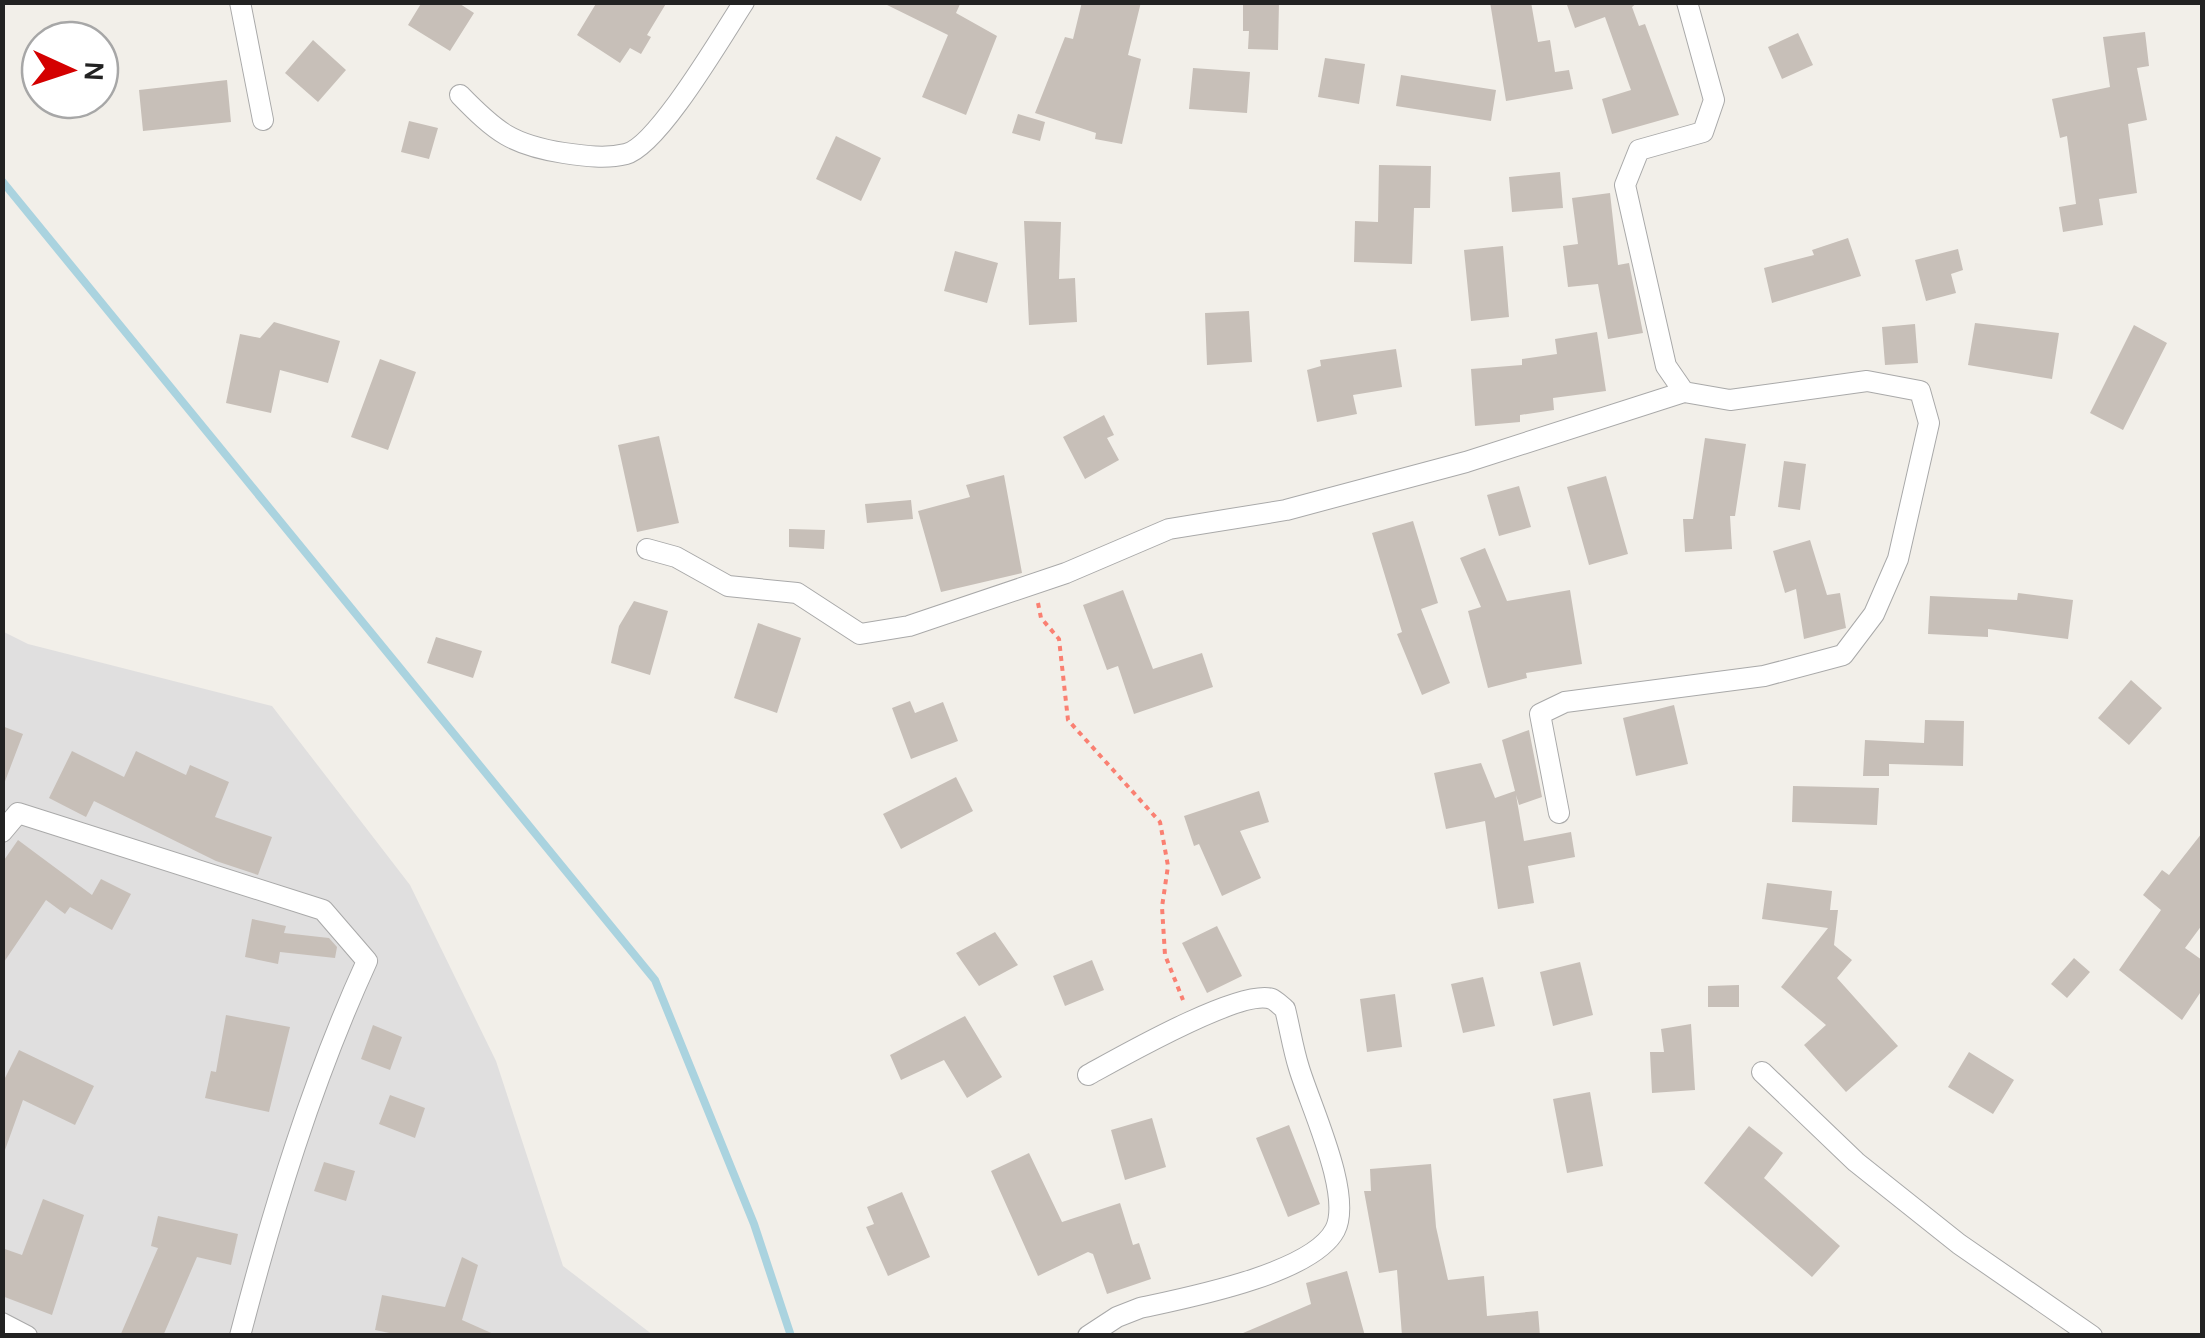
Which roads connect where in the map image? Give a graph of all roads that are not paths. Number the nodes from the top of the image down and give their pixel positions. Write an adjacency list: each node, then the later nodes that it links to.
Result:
1 (240, 2): 5 (street)
2 (744, 2): 4 (street)
3 (1687, 2): 6 (street)
4 (460, 95)
5 (263, 120)
6 (1684, 392): 7 (street); 8 (street)
7 (647, 549)
8 (1559, 813)
9 (2, 832): 14 (street)
10 (1762, 1072): 16 (street)
11 (1088, 1075): 15 (street)
12 (2, 1323): 13 (street)
13 (27, 1336)
14 (240, 1336)
15 (1088, 1336)
16 (2092, 1336)

